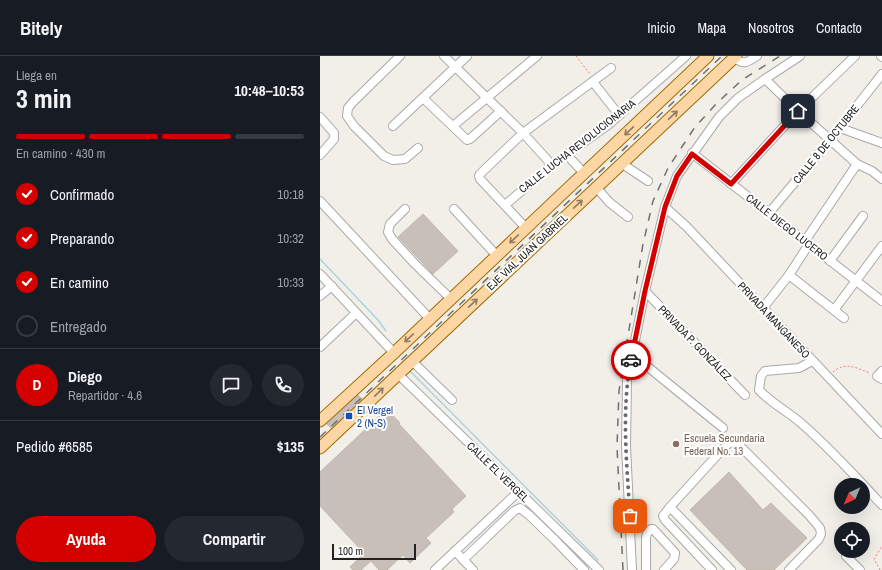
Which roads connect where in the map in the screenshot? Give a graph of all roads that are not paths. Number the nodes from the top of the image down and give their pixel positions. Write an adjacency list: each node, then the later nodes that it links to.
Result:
1 (400, 56): 28 (street)
2 (444, 56): 11 (street)
3 (467, 56): 11 (street)
4 (537, 56): 16 (street)
5 (686, 56): 20 (street, CALLE LUCHA REVOLUCIONARIA)
6 (708, 56): 35 (main road, EJE VIAL JUAN GABRIEL, one-way to 35)
7 (757, 56): 10 (street)
8 (800, 56): 14 (street)
9 (855, 56): 19 (street)
10 (735, 57): 32 (main road, EJE VIAL JUAN GABRIEL, one-way to 10)
11 (455, 67): 16 (street); 17 (street)
12 (612, 68): 15 (street)
13 (882, 74): 24 (street, CALLE 8 DE OCTUBRE)
14 (765, 79): 19 (street); 29 (street)
15 (593, 82): 20 (street); 25 (street)
16 (487, 97): 18 (street); 23 (street)
17 (423, 98): 22 (street); 23 (street)
18 (501, 111): 23 (street); 25 (street)
19 (798, 111): 26 (street); 38 (street)
20 (619, 115): 31 (street, CALLE LUCHA REVOLUCIONARIA)
21 (320, 117): 30 (street)
22 (393, 126)
23 (453, 126)
24 (840, 128): 26 (street, CALLE 8 DE OCTUBRE); 27 (street)
25 (523, 133): 34 (street); 41 (street)
26 (830, 140): 33 (street); 45 (street, CALLE 8 DE OCTUBRE)
27 (882, 143)
28 (418, 148)
29 (692, 154): 38 (street, CALLE DIEGO LUCERO); 42 (street)
30 (320, 155)
31 (567, 155): 34 (street, CALLE LUCHA REVOLUCIONARIA); 35 (street)
32 (621, 163): 37 (street); 39 (main road, EJE VIAL JUAN GABRIEL)
33 (857, 164): 36 (street); 49 (street)
34 (552, 165): 41 (street, CALLE LUCHA REVOLUCIONARIA)
35 (584, 173): 48 (main road, EJE VIAL JUAN GABRIEL)
36 (882, 179)
37 (648, 181)
38 (731, 184): 45 (street, CALLE DIEGO LUCERO)
39 (596, 187): 47 (street); 69 (main road, EJE VIAL JUAN GABRIEL, one-way to 39)
40 (320, 201): 65 (street)
41 (504, 205): 48 (street)
42 (665, 207): 57 (street); 61 (street, PRIVADA MANGANESO)
43 (405, 209): 59 (street)
44 (454, 209): 51 (street)
45 (769, 213): 49 (street, CALLE DIEGO LUCERO)
46 (863, 216): 52 (street)
47 (628, 217)
48 (526, 228): 51 (main road, EJE VIAL JUAN GABRIEL, one-way to 51)
49 (807, 243): 52 (street, CALLE DIEGO LUCERO); 54 (street)
50 (882, 246): 55 (street)
51 (497, 256): 59 (main road, EJE VIAL JUAN GABRIEL)
52 (830, 261): 55 (street, CALLE DIEGO LUCERO)
53 (320, 274): 56 (street)
54 (789, 275): 61 (street); 62 (street)
55 (855, 281): 60 (street, CALLE DIEGO LUCERO); 62 (street)
56 (332, 286): 58 (street); 63 (street)
57 (645, 291): 68 (street); 72 (street, PRIVADA P. GONZÁLEZ)
58 (320, 296)
59 (451, 299): 65 (main road, EJE VIAL JUAN GABRIEL)
60 (881, 299)
61 (763, 308): 70 (street, PRIVADA MANGANESO)
62 (834, 310): 64 (street)
63 (356, 313): 66 (street); 67 (street)
64 (844, 318)
65 (430, 319): 67 (main road, EJE VIAL JUAN GABRIEL, one-way to 67)
66 (320, 347)
67 (394, 353): 74 (main road, EJE VIAL JUAN GABRIEL)
68 (632, 354): 75 (street); 88 (street)
69 (412, 361): 71 (main road, EJE VIAL JUAN GABRIEL); 73 (street)
70 (812, 361): 76 (street, PRIVADA MANGANESO); 79 (street)
71 (398, 374): 77 (main road, EJE VIAL JUAN GABRIEL, one-way to 71); 78 (street, CALLE EL VERGEL)
72 (745, 395)
73 (452, 400)
74 (322, 418)
75 (722, 428)
76 (882, 434)
77 (320, 448)
78 (518, 492): 81 (street); 87 (street, CALLE EL VERGEL)
79 (882, 505)
80 (670, 507): 91 (street); 92 (street); 93 (street)
81 (455, 551): 83 (street); 84 (street)
82 (848, 558): 94 (street)
83 (464, 560): 85 (street); 86 (street)
84 (435, 570)
85 (473, 570)
86 (584, 570)
87 (599, 570)
88 (632, 570)
89 (646, 570): 90 (street)
90 (664, 570)
91 (712, 570)
92 (731, 570)
93 (789, 570)
94 (860, 570)

